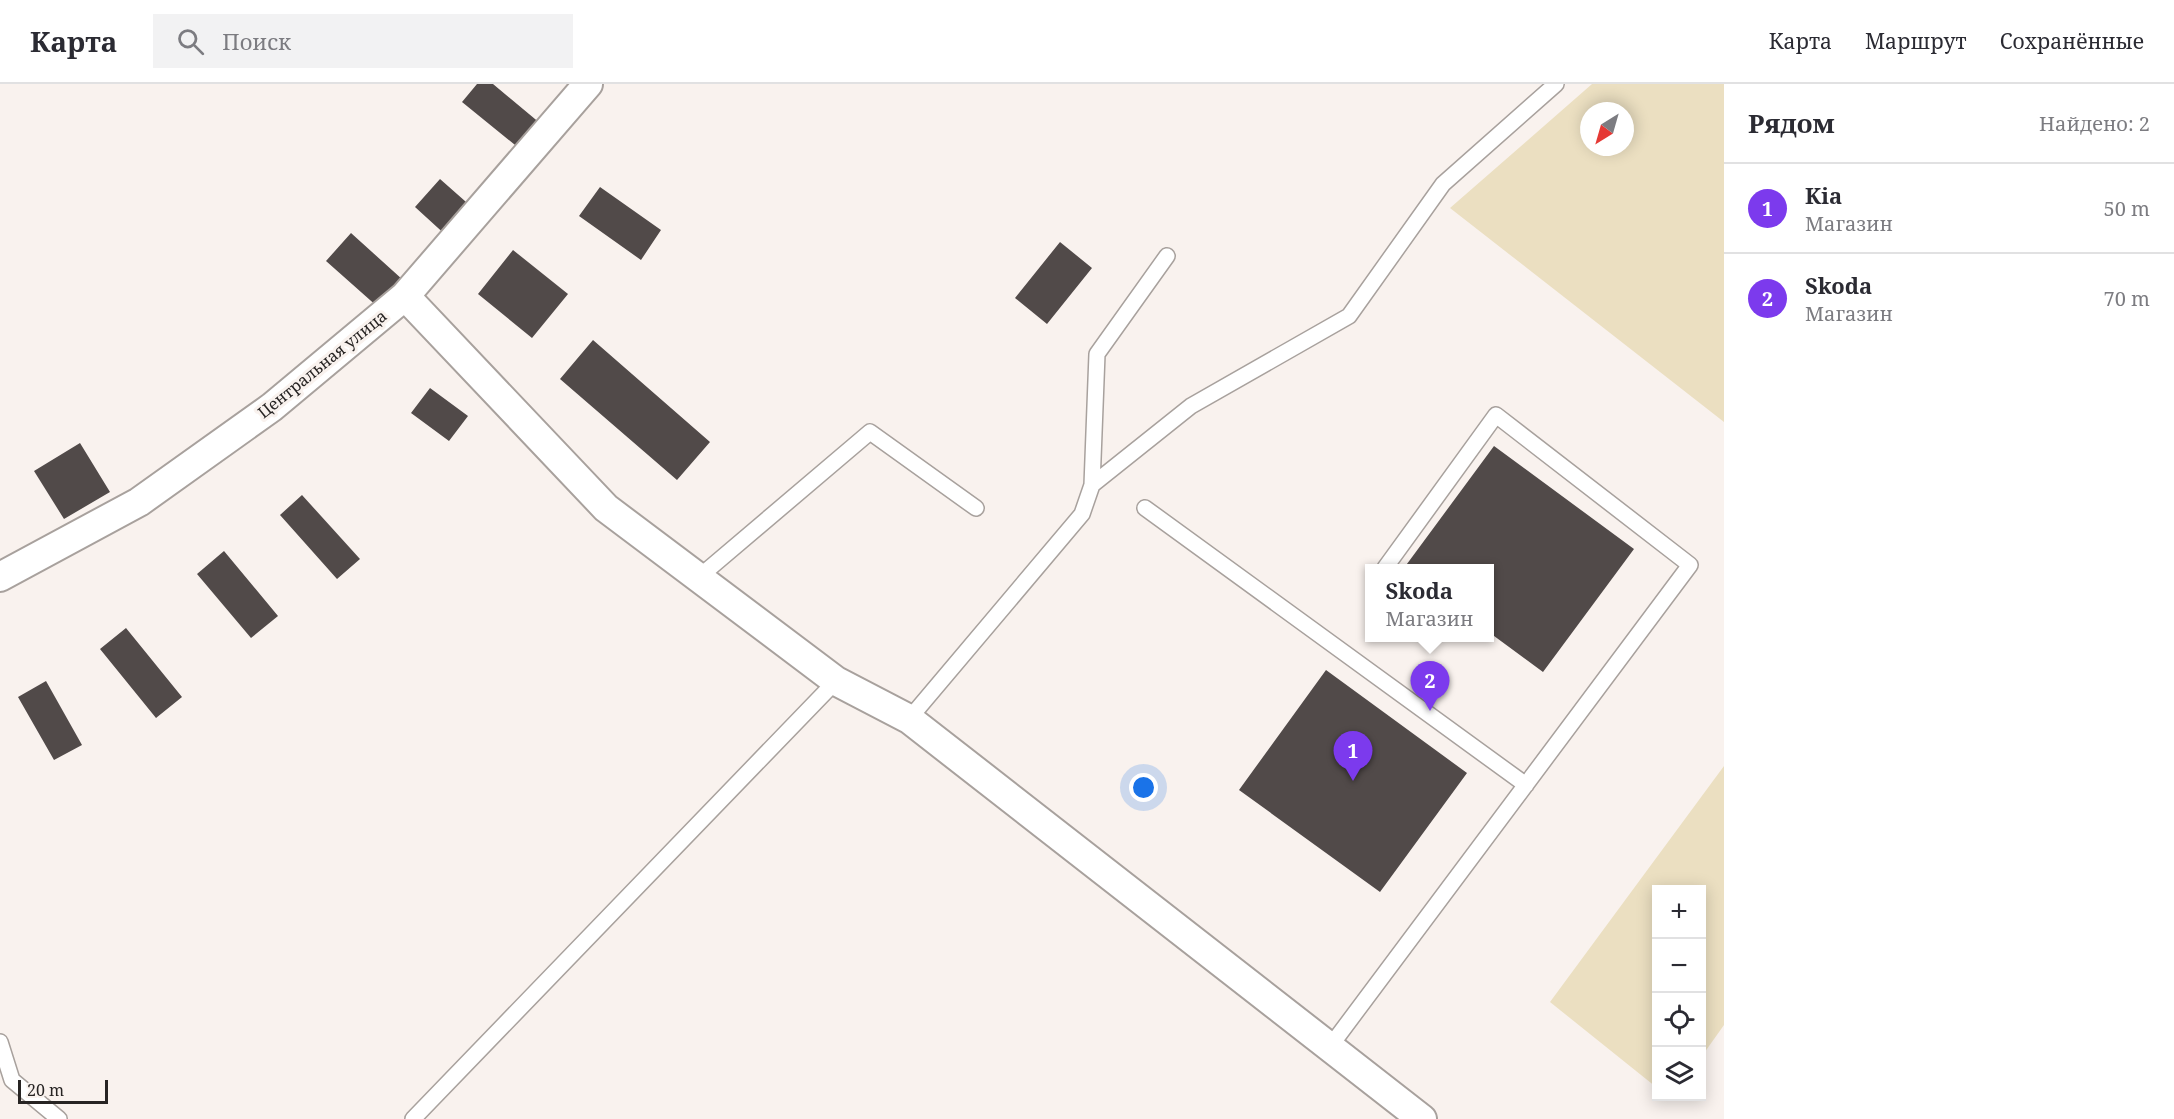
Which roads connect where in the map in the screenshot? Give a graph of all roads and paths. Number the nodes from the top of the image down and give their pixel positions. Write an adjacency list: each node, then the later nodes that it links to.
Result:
1 (588, 84): 4 (street, Центральная улица)
2 (1556, 84): 5 (lane)
3 (1167, 256): 5 (lane)
4 (405, 296): 9 (street, Центральная улица); 10 (street)
5 (1092, 485): 12 (lane)
6 (976, 508): 10 (lane)
7 (1145, 508): 13 (lane)
8 (1388, 564): 13 (lane)
9 (0, 577)
10 (698, 578): 11 (street)
11 (836, 681): 12 (street); 17 (lane)
12 (909, 719): 15 (street)
13 (1526, 784): 15 (lane)
14 (0, 1042): 16 (lane)
15 (1329, 1048): 18 (street)
16 (59, 1119)
17 (413, 1119)
18 (1422, 1119)

